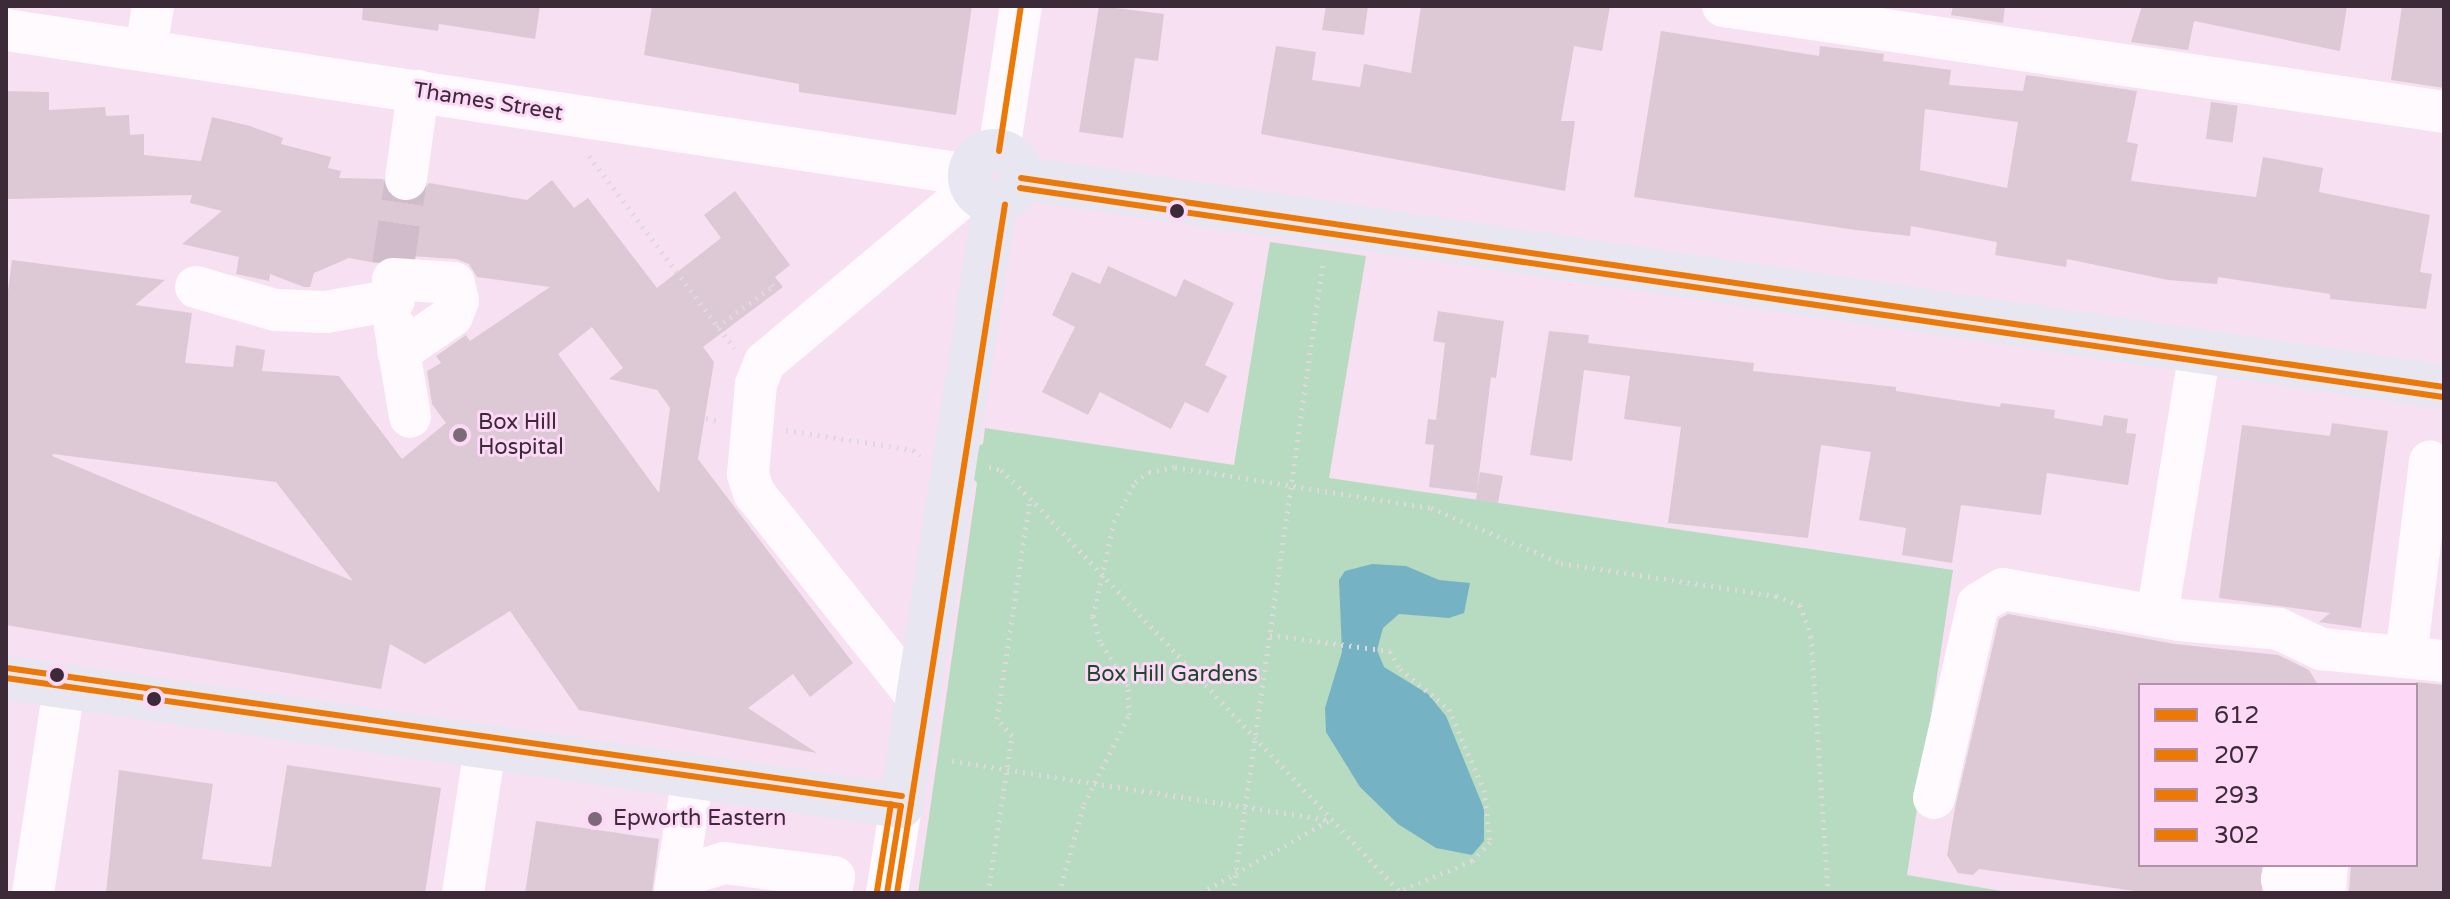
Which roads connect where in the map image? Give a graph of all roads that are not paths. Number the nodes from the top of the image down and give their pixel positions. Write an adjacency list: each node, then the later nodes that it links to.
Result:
1 (153, 6): 5 (street)
2 (1021, 6): 9 (street)
3 (1723, 6): 7 (street)
4 (6, 30): 5 (street, Thames Street)
5 (146, 50): 6 (street, Thames Street)
6 (418, 91): 8 (street); 9 (street, Thames Street)
7 (2444, 112)
8 (406, 179)
9 (992, 179): 12 (main road, Thames Street); 22 (main road); 22 (street)
10 (393, 282): 11 (street); 13 (street); 13 (street)
11 (196, 287)
12 (2200, 351): 14 (main road, Thames Street); 17 (street)
13 (398, 353): 15 (street)
14 (2444, 387)
15 (410, 417)
16 (2430, 461): 18 (street)
17 (2157, 616): 19 (street); 25 (street)
18 (2396, 664): 19 (street)
19 (2327, 667)
20 (6, 678): 21 (main road)
21 (64, 687): 23 (main road); 30 (street)
22 (917, 697): 26 (main road)
23 (485, 747): 24 (main road); 31 (street)
24 (693, 776): 26 (main road); 29 (street)
25 (1934, 798)
26 (901, 806): 33 (street)
27 (2287, 867): 34 (street)
28 (2327, 867): 35 (street)
29 (677, 884): 32 (street)
30 (33, 893)
31 (463, 893)
32 (831, 893)
33 (887, 893)
34 (2287, 893)
35 (2325, 893)

